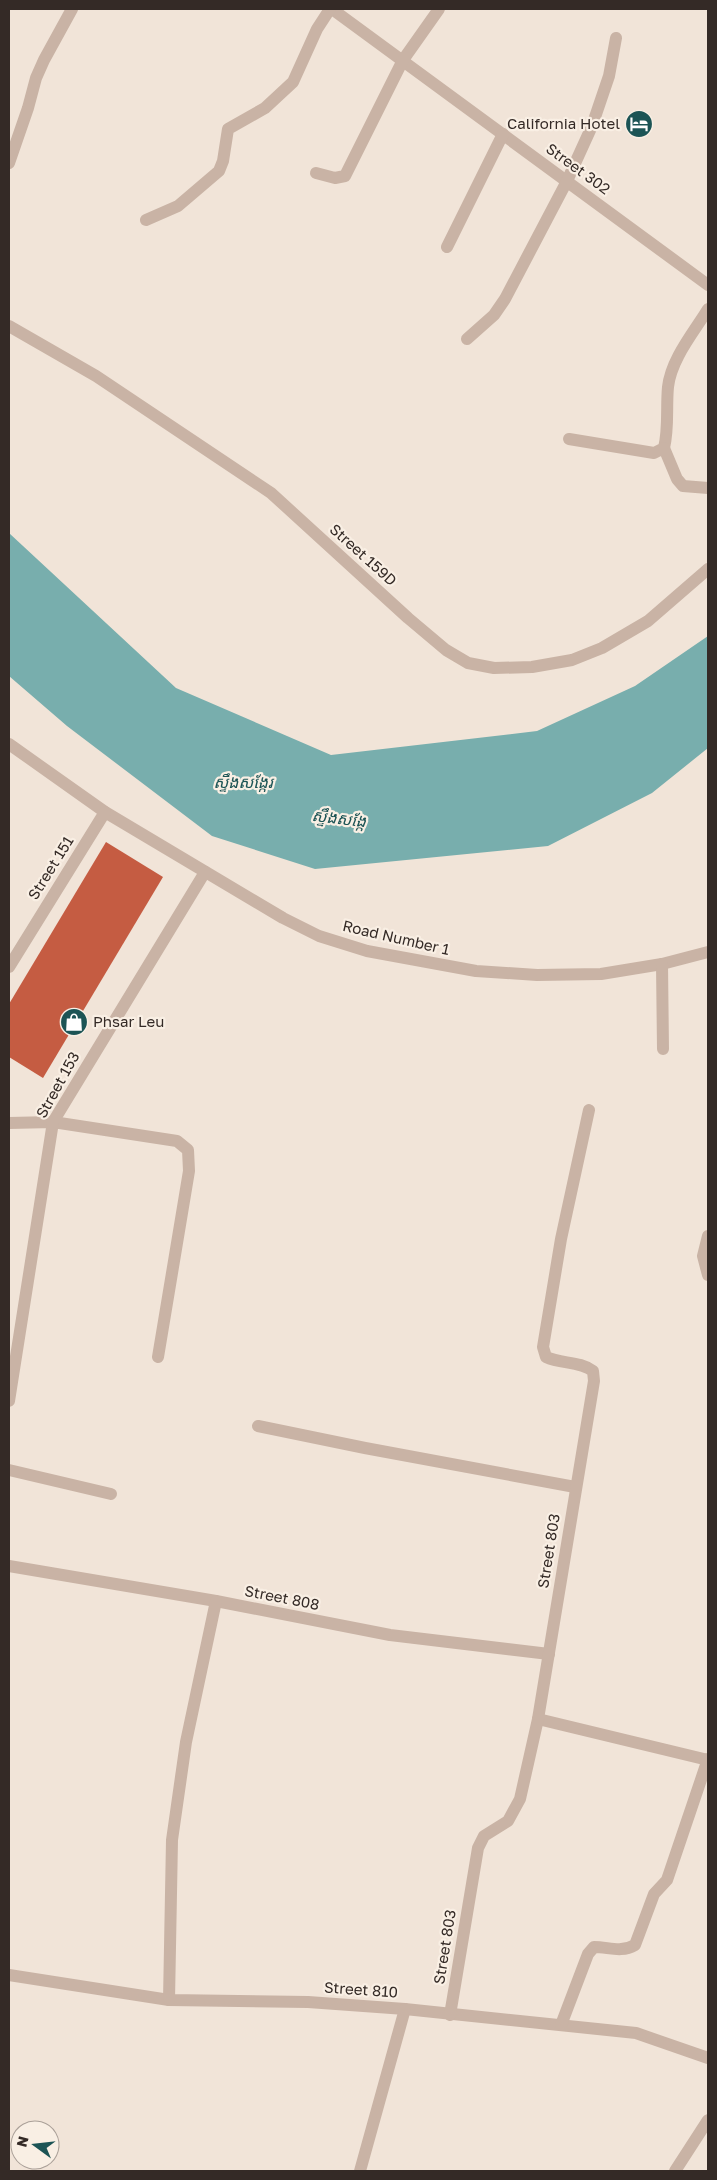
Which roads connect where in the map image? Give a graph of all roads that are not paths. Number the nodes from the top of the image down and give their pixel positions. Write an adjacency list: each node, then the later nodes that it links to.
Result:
1 (72, 9): 7 (street)
2 (331, 9): 5 (street, Street 302); 10 (street)
3 (439, 9): 5 (street)
4 (616, 38): 9 (street)
5 (403, 60): 6 (street, Street 302); 8 (street)
6 (503, 134): 9 (street, Street 302); 11 (street)
7 (9, 163)
8 (316, 173)
9 (567, 181): 12 (street, Street 302); 15 (street)
10 (146, 220)
11 (447, 247)
12 (708, 285)
13 (708, 309): 17 (street)
14 (9, 326): 19 (street, Street 159D)
15 (467, 339)
16 (570, 439): 17 (street)
17 (664, 448): 18 (street)
18 (708, 488)
19 (708, 569)
20 (9, 744): 21 (street, Road Number 1)
21 (105, 812): 22 (street, Road Number 1); 24 (street, Street 151)
22 (205, 872): 25 (street, Road Number 1); 28 (street, Street 153)
23 (708, 952): 25 (street, Road Number 1)
24 (9, 964)
25 (662, 964): 26 (street)
26 (663, 1049)
27 (589, 1110): 36 (street, Street 803)
28 (53, 1122): 29 (street); 32 (street); 33 (street, Street 153)
29 (9, 1123)
30 (708, 1236): 31 (street)
31 (708, 1275)
32 (158, 1357)
33 (9, 1401)
34 (258, 1426): 36 (street)
35 (9, 1470): 37 (street)
36 (575, 1487): 40 (street, Street 803)
37 (111, 1494)
38 (9, 1566): 39 (street, Street 808)
39 (216, 1601): 40 (street, Street 808); 44 (street)
40 (549, 1654): 41 (street, Street 803)
41 (538, 1719): 42 (street); 46 (street, Street 803)
42 (708, 1759): 47 (street)
43 (9, 1975): 44 (street, Street 810)
44 (168, 2000): 45 (street, Street 810)
45 (405, 2009): 46 (street, Street 810); 50 (street)
46 (450, 2015): 47 (street, Street 810)
47 (561, 2025): 48 (street, Street 810)
48 (708, 2058)
49 (708, 2120): 51 (street)
50 (360, 2171)
51 (675, 2171)

